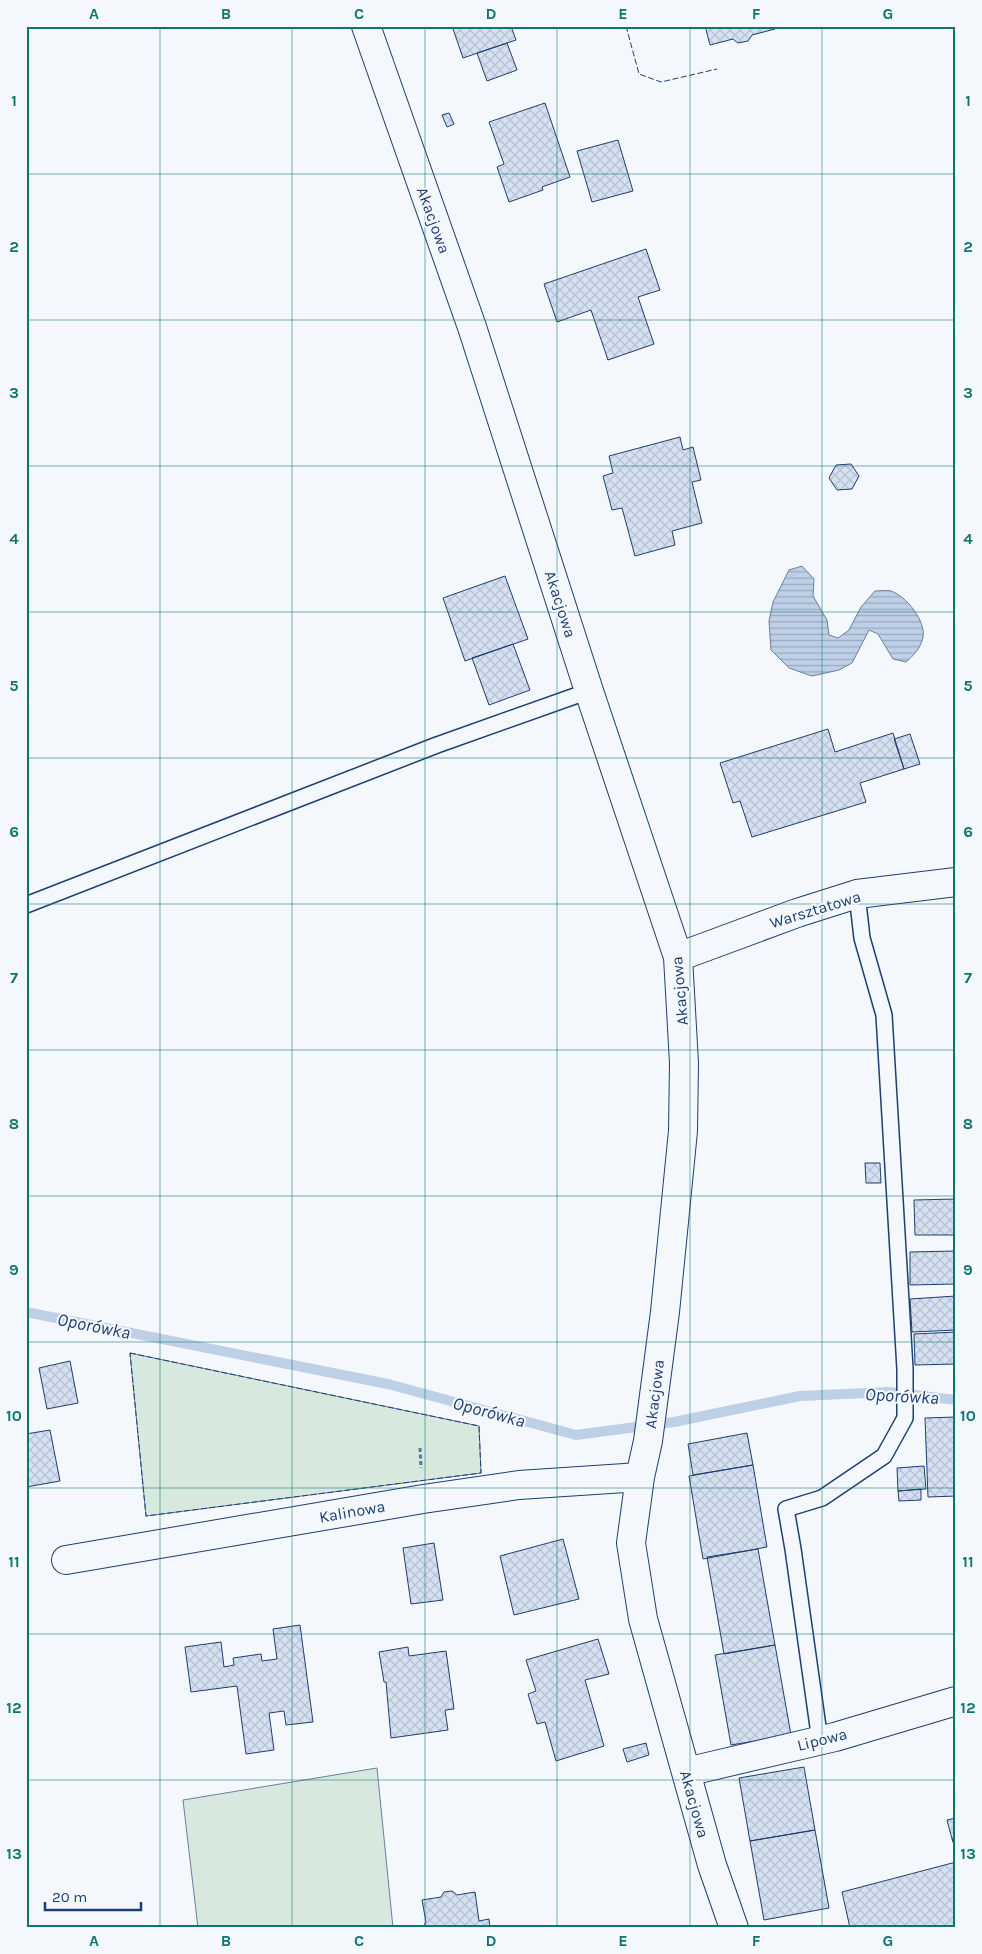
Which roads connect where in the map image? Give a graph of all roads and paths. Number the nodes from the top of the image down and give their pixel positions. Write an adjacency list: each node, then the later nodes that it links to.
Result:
1 (366, 26): 2 (street, Akacjowa)
2 (589, 691): 5 (lane); 6 (street, Akacjowa)
3 (956, 882): 4 (street, Warsztatowa)
4 (857, 894): 6 (street, Warsztatowa); 10 (lane)
5 (26, 905)
6 (678, 957): 7 (street, Akacjowa)
7 (640, 1477): 8 (street, Kalinowa); 11 (street, Akacjowa)
8 (66, 1560)
9 (956, 1701): 10 (street, Lipowa)
10 (820, 1741): 11 (street, Lipowa)
11 (686, 1772): 12 (street, Akacjowa)
12 (734, 1928)

